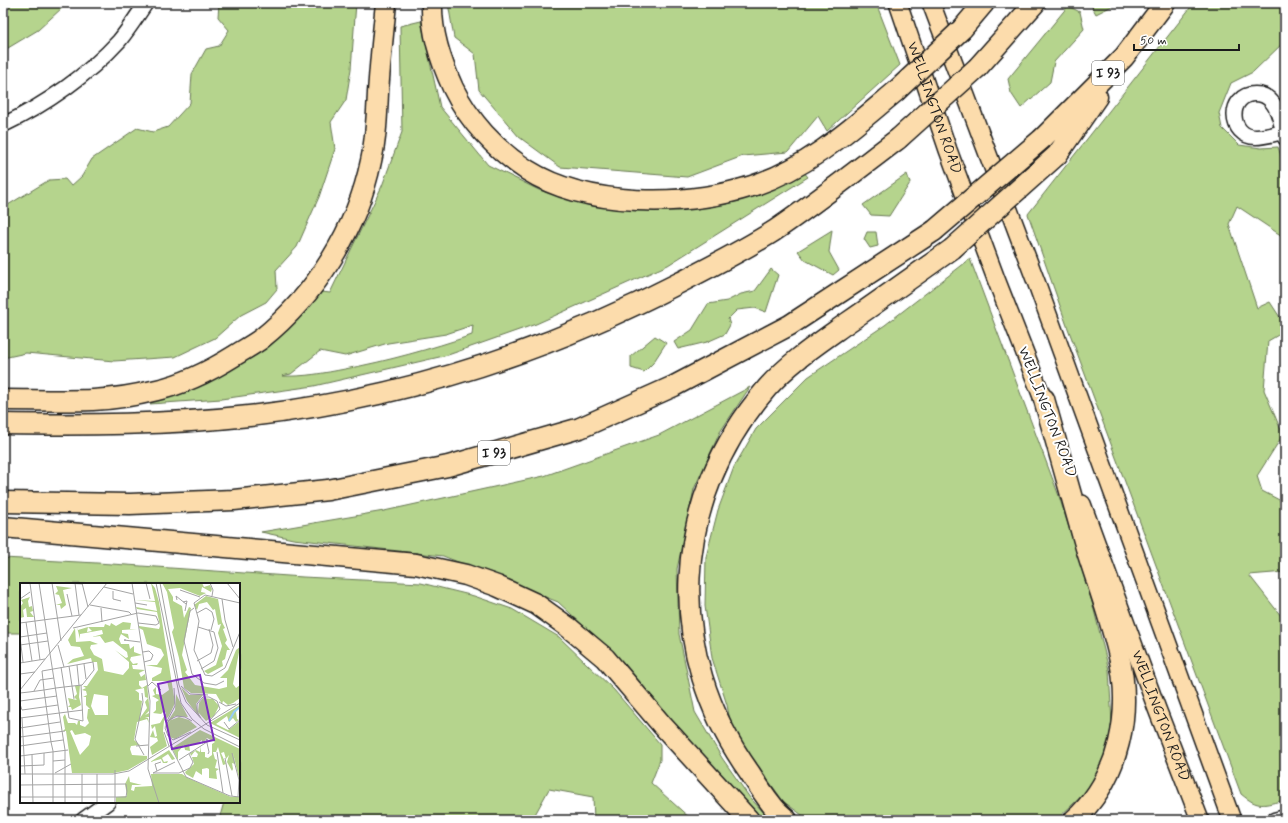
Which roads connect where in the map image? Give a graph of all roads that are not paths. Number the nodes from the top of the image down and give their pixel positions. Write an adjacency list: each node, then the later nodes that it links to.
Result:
1 (146, 3): 10 (street)
2 (386, 3): 12 (highway)
3 (432, 3): 6 (highway, bridge)
4 (898, 3): 11 (main road, WELLINGTON ROAD)
5 (931, 3): 23 (main road, WELLINGTON ROAD)
6 (984, 3)
7 (1035, 3): 13 (highway, bridge)
8 (1165, 3): 9 (highway, I 93)
9 (1124, 57): 14 (highway, I 93, bridge); 20 (highway, bridge)
10 (3, 125)
11 (1044, 399): 21 (highway); 22 (main road, WELLINGTON ROAD)
12 (3, 400)
13 (3, 424)
14 (3, 502)
15 (3, 527): 19 (highway)
16 (107, 803): 18 (street)
17 (1285, 818): 24 (street)
18 (83, 820)
19 (748, 820)
20 (787, 820)
21 (1074, 820)
22 (1200, 820)
23 (1232, 820)
24 (1274, 820)

